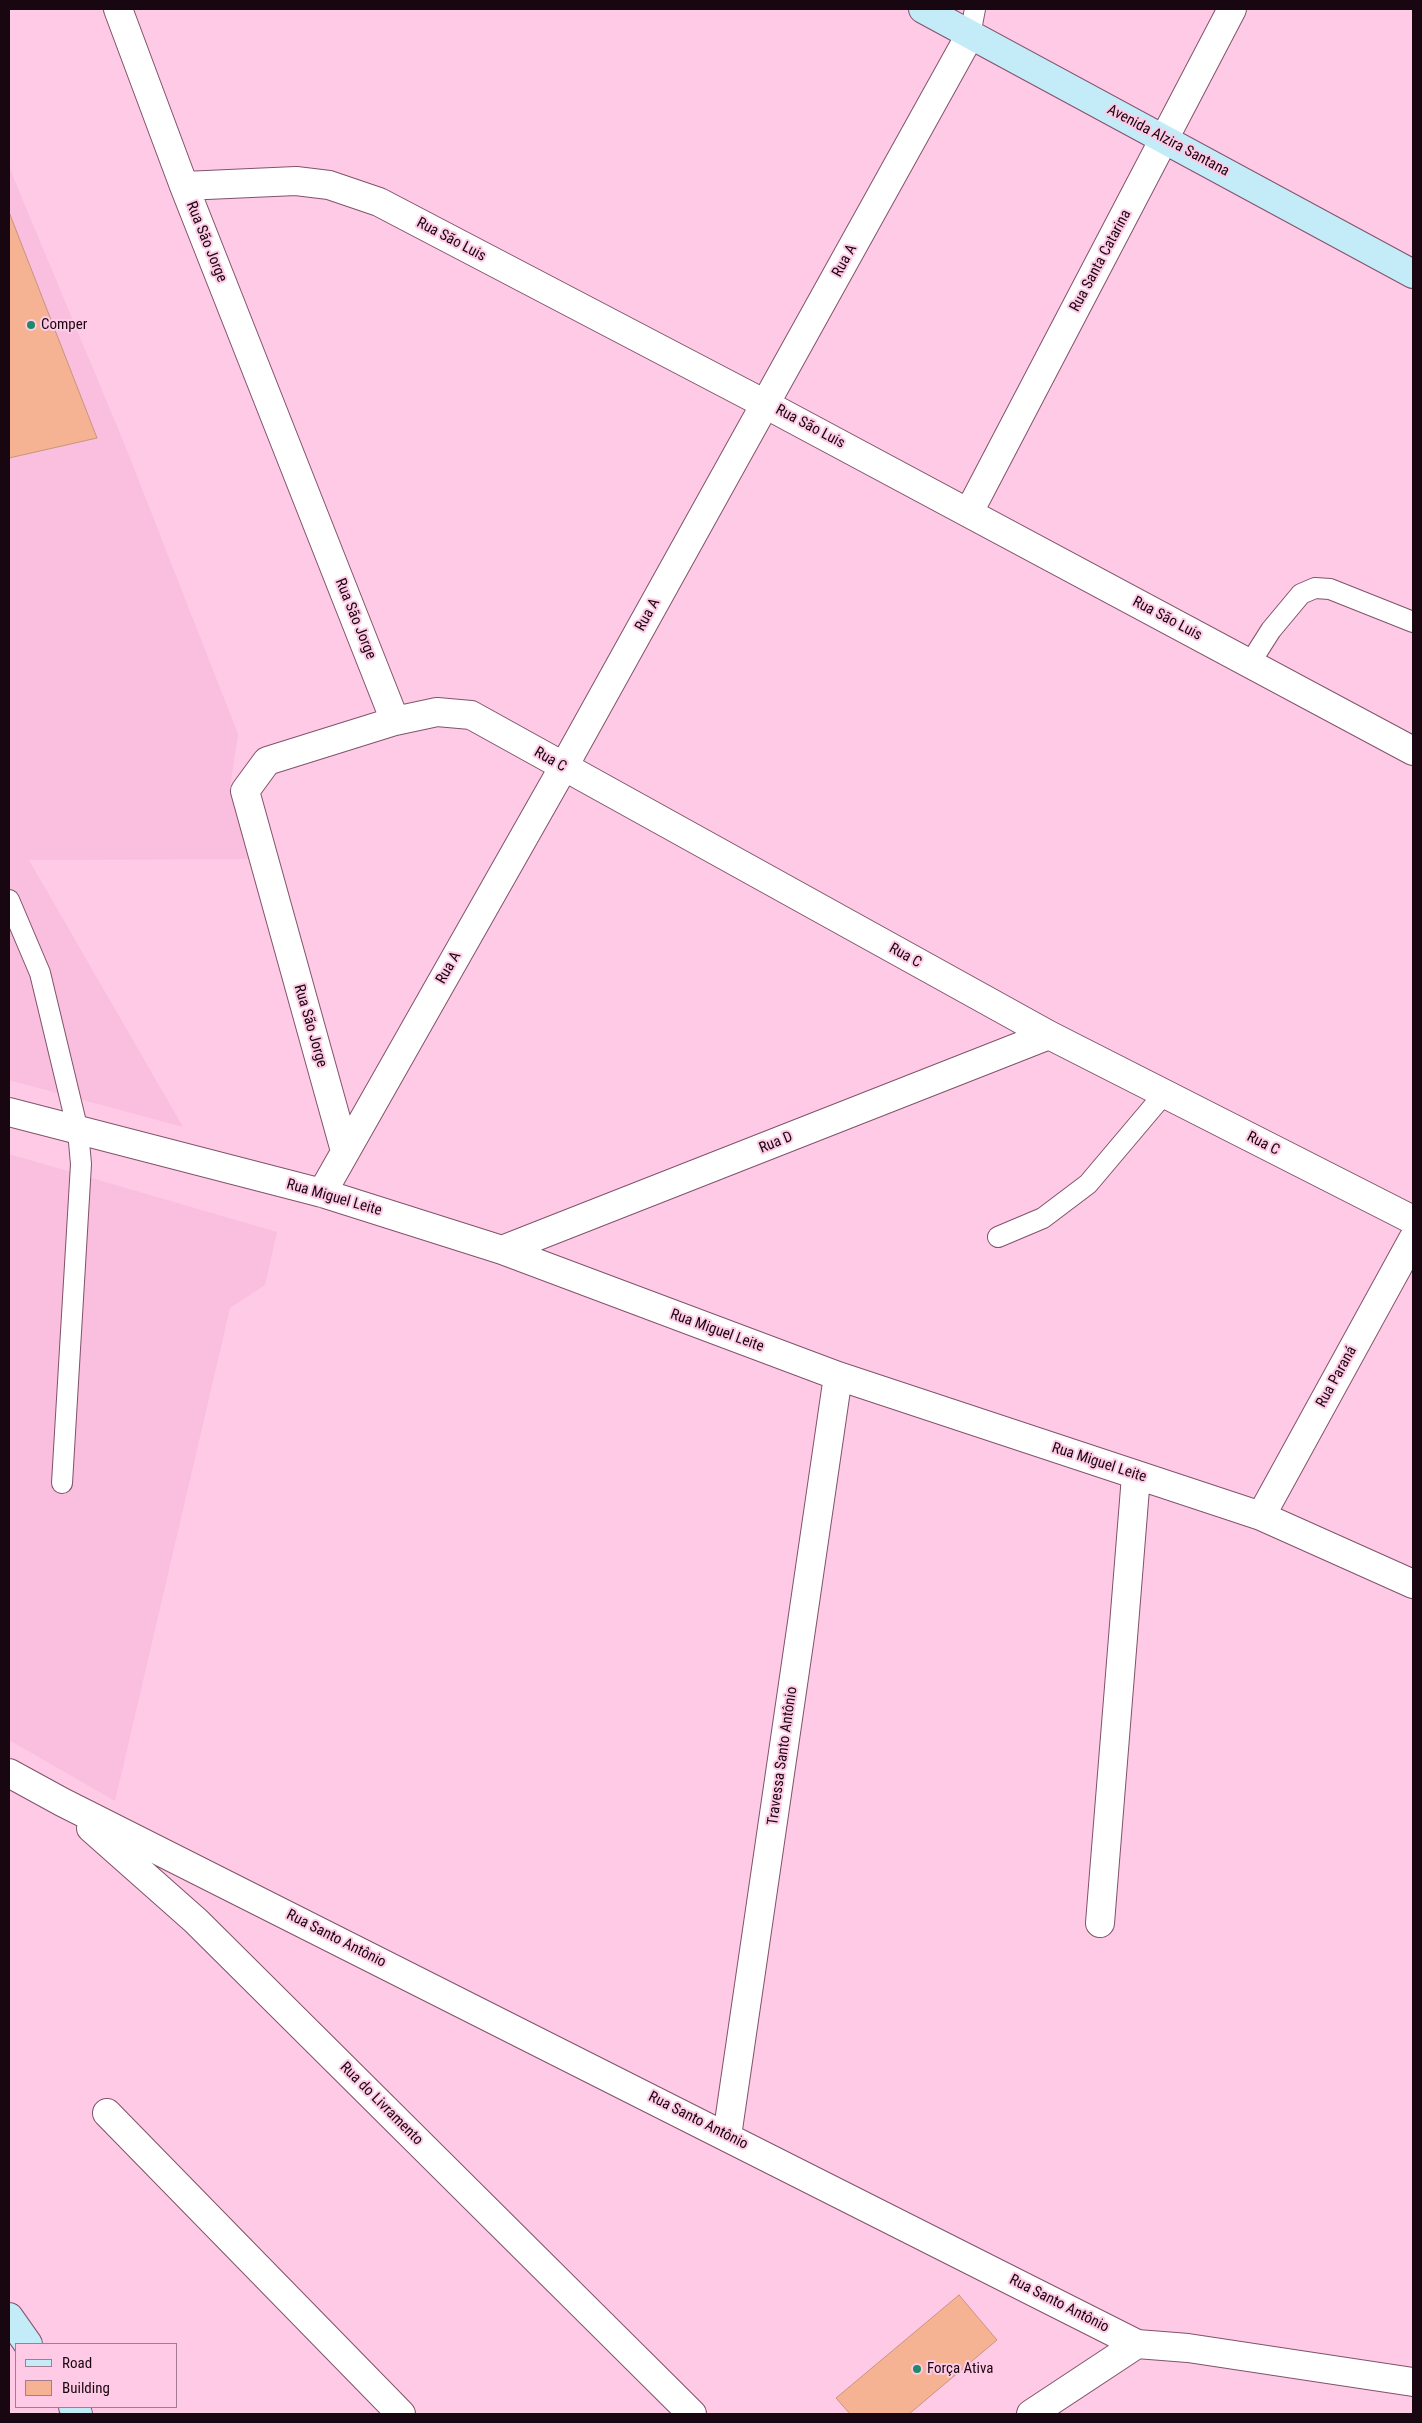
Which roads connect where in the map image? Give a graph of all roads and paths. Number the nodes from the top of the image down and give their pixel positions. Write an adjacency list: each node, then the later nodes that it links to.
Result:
1 (118, 9): 6 (street, Rua São Jorge)
2 (923, 9): 4 (main road, Avenida Alzira Santana)
3 (1232, 9): 5 (street, Rua Santa Catarina)
4 (973, 22): 5 (main road, Avenida Alzira Santana); 8 (street, Rua A)
5 (1165, 139): 7 (main road, Avenida Alzira Santana); 9 (street, Rua Santa Catarina)
6 (184, 186): 8 (street, Rua São Luis); 12 (street, Rua São Jorge)
7 (1413, 274)
8 (765, 404): 9 (street, Rua São Luis); 14 (street, Rua A)
9 (969, 512): 11 (street, Rua São Luis)
10 (1413, 622): 11 (lane)
11 (1250, 663): 13 (street, Rua São Luis)
12 (396, 721): 14 (street, Rua C); 20 (street, Rua São Jorge)
13 (1413, 751)
14 (563, 768): 16 (street, Rua C); 20 (street, Rua A)
15 (9, 900): 19 (lane)
16 (1049, 1035): 17 (street, Rua C); 25 (street, Rua D)
17 (1164, 1094): 22 (street, Rua C); 23 (lane)
18 (9, 1112): 19 (street, Rua Miguel Leite)
19 (78, 1131): 21 (street, Rua Miguel Leite); 28 (lane)
20 (345, 1151): 21 (street, Rua A)
21 (322, 1193): 25 (street, Rua Miguel Leite)
22 (1413, 1220)
23 (998, 1237)
24 (1413, 1238): 29 (street, Rua Paraná)
25 (502, 1250): 26 (street, Rua Miguel Leite)
26 (838, 1376): 27 (street, Rua Miguel Leite); 35 (street, Travessa Santo Antônio)
27 (1136, 1476): 29 (street, Rua Miguel Leite); 33 (street)
28 (62, 1483)
29 (1261, 1516): 30 (street, Rua Miguel Leite)
30 (1413, 1584)
31 (9, 1773): 32 (street, Rua Santo Antônio)
32 (62, 1802): 35 (street, Rua Santo Antônio); 41 (street, Rua do Livramento)
33 (1100, 1922)
34 (107, 2113): 40 (street)
35 (728, 2136): 38 (street, Rua Santo Antônio)
36 (9, 2317): 37 (main road)
37 (27, 2343)
38 (1138, 2344): 39 (street, Rua Santo Antônio); 42 (street)
39 (1413, 2382)
40 (401, 2414)
41 (692, 2414)
42 (1031, 2414)

